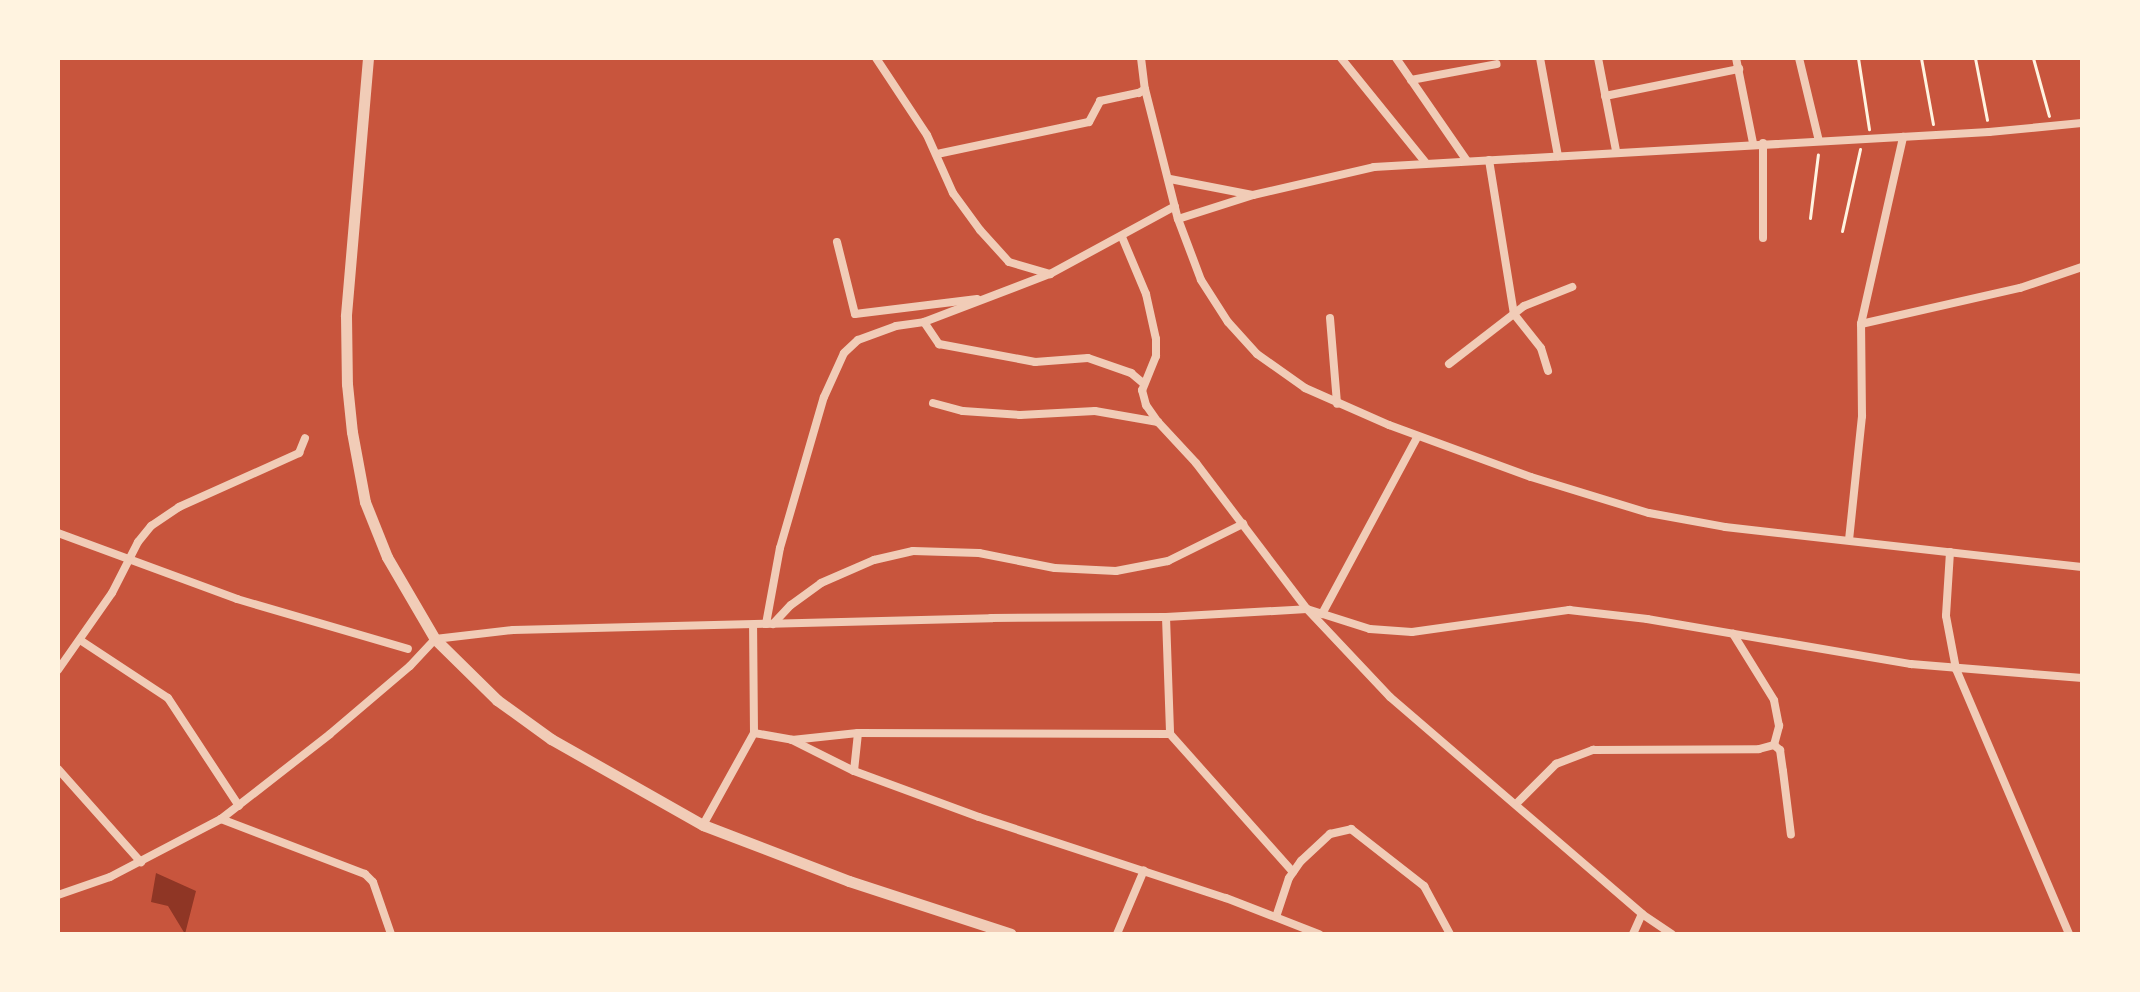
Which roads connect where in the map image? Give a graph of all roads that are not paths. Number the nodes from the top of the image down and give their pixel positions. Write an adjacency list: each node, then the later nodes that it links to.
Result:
1 (368, 58): 60 (street)
2 (876, 58): 20 (street)
3 (1141, 58): 13 (street)
4 (1341, 58): 24 (street)
5 (1396, 58): 12 (street)
6 (1540, 58): 21 (street)
7 (1598, 58): 14 (street)
8 (1736, 58): 11 (street)
9 (1799, 58): 17 (street)
10 (1497, 64): 12 (street)
11 (1739, 69): 14 (street); 18 (street)
12 (1411, 80): 23 (street)
13 (1145, 89): 20 (street); 25 (street)
14 (1605, 96): 19 (street)
15 (2082, 123): 16 (street)
16 (1903, 137): 17 (street); 39 (street)
17 (1819, 141): 18 (street)
18 (1758, 143): 19 (street); 30 (street)
19 (1616, 151): 21 (street)
20 (937, 154): 33 (street)
21 (1558, 156): 22 (street)
22 (1489, 160): 23 (street); 36 (street)
23 (1467, 161): 24 (street)
24 (1426, 163): 26 (street)
25 (1170, 179): 26 (street); 27 (street)
26 (1253, 195): 28 (street)
27 (1175, 206): 28 (street); 29 (street)
28 (1178, 219): 44 (street)
29 (1122, 237): 33 (street); 42 (street)
30 (1763, 238)
31 (837, 242): 35 (street)
32 (2082, 267): 39 (street)
33 (1050, 274): 35 (street)
34 (1572, 287): 36 (street)
35 (994, 296): 38 (street)
36 (1514, 314): 40 (street); 41 (street)
37 (1330, 318): 44 (street)
38 (924, 322): 42 (street); 57 (street)
39 (1861, 324): 50 (street)
40 (1449, 364)
41 (1548, 371)
42 (1143, 383): 45 (street)
43 (933, 403): 45 (street)
44 (1337, 404): 46 (street)
45 (1158, 422): 48 (street)
46 (1418, 436): 50 (street); 55 (street)
47 (305, 438): 52 (street)
48 (1243, 524): 54 (street); 57 (street)
49 (58, 533): 52 (street)
50 (1849, 540): 51 (street)
51 (1950, 552): 53 (street); 63 (street)
52 (131, 560): 61 (street); 62 (street)
53 (2082, 567)
54 (1307, 609): 55 (street); 56 (street); 73 (street)
55 (1322, 614): 59 (street)
56 (1166, 617): 57 (street); 68 (street)
57 (770, 624): 58 (street)
58 (753, 625): 60 (street); 66 (street)
59 (1733, 634): 63 (street); 70 (street)
60 (435, 639): 74 (street); 76 (street)
61 (80, 640): 64 (street); 74 (street)
62 (408, 649)
63 (1956, 669): 65 (street); 91 (street)
64 (58, 670)
65 (2082, 678)
66 (754, 733): 69 (street); 76 (street)
67 (858, 733): 68 (street); 69 (street); 72 (street)
68 (1170, 734): 80 (street)
69 (792, 740): 72 (street)
70 (1774, 745): 73 (street); 77 (street)
71 (58, 769): 78 (street)
72 (854, 771): 79 (street)
73 (1516, 804): 82 (street)
74 (239, 806): 75 (street)
75 (221, 819): 78 (street); 85 (street)
76 (703, 825): 86 (street)
77 (1791, 835)
78 (141, 862): 81 (street)
79 (1144, 870): 83 (street); 87 (street)
80 (1293, 872): 83 (street); 84 (street)
81 (58, 895)
82 (1642, 914): 89 (street); 90 (street)
83 (1276, 917): 88 (street)
84 (1447, 933)
85 (391, 934)
86 (1011, 934)
87 (1117, 934)
88 (1319, 934)
89 (1633, 934)
90 (1672, 934)
91 (2069, 934)

